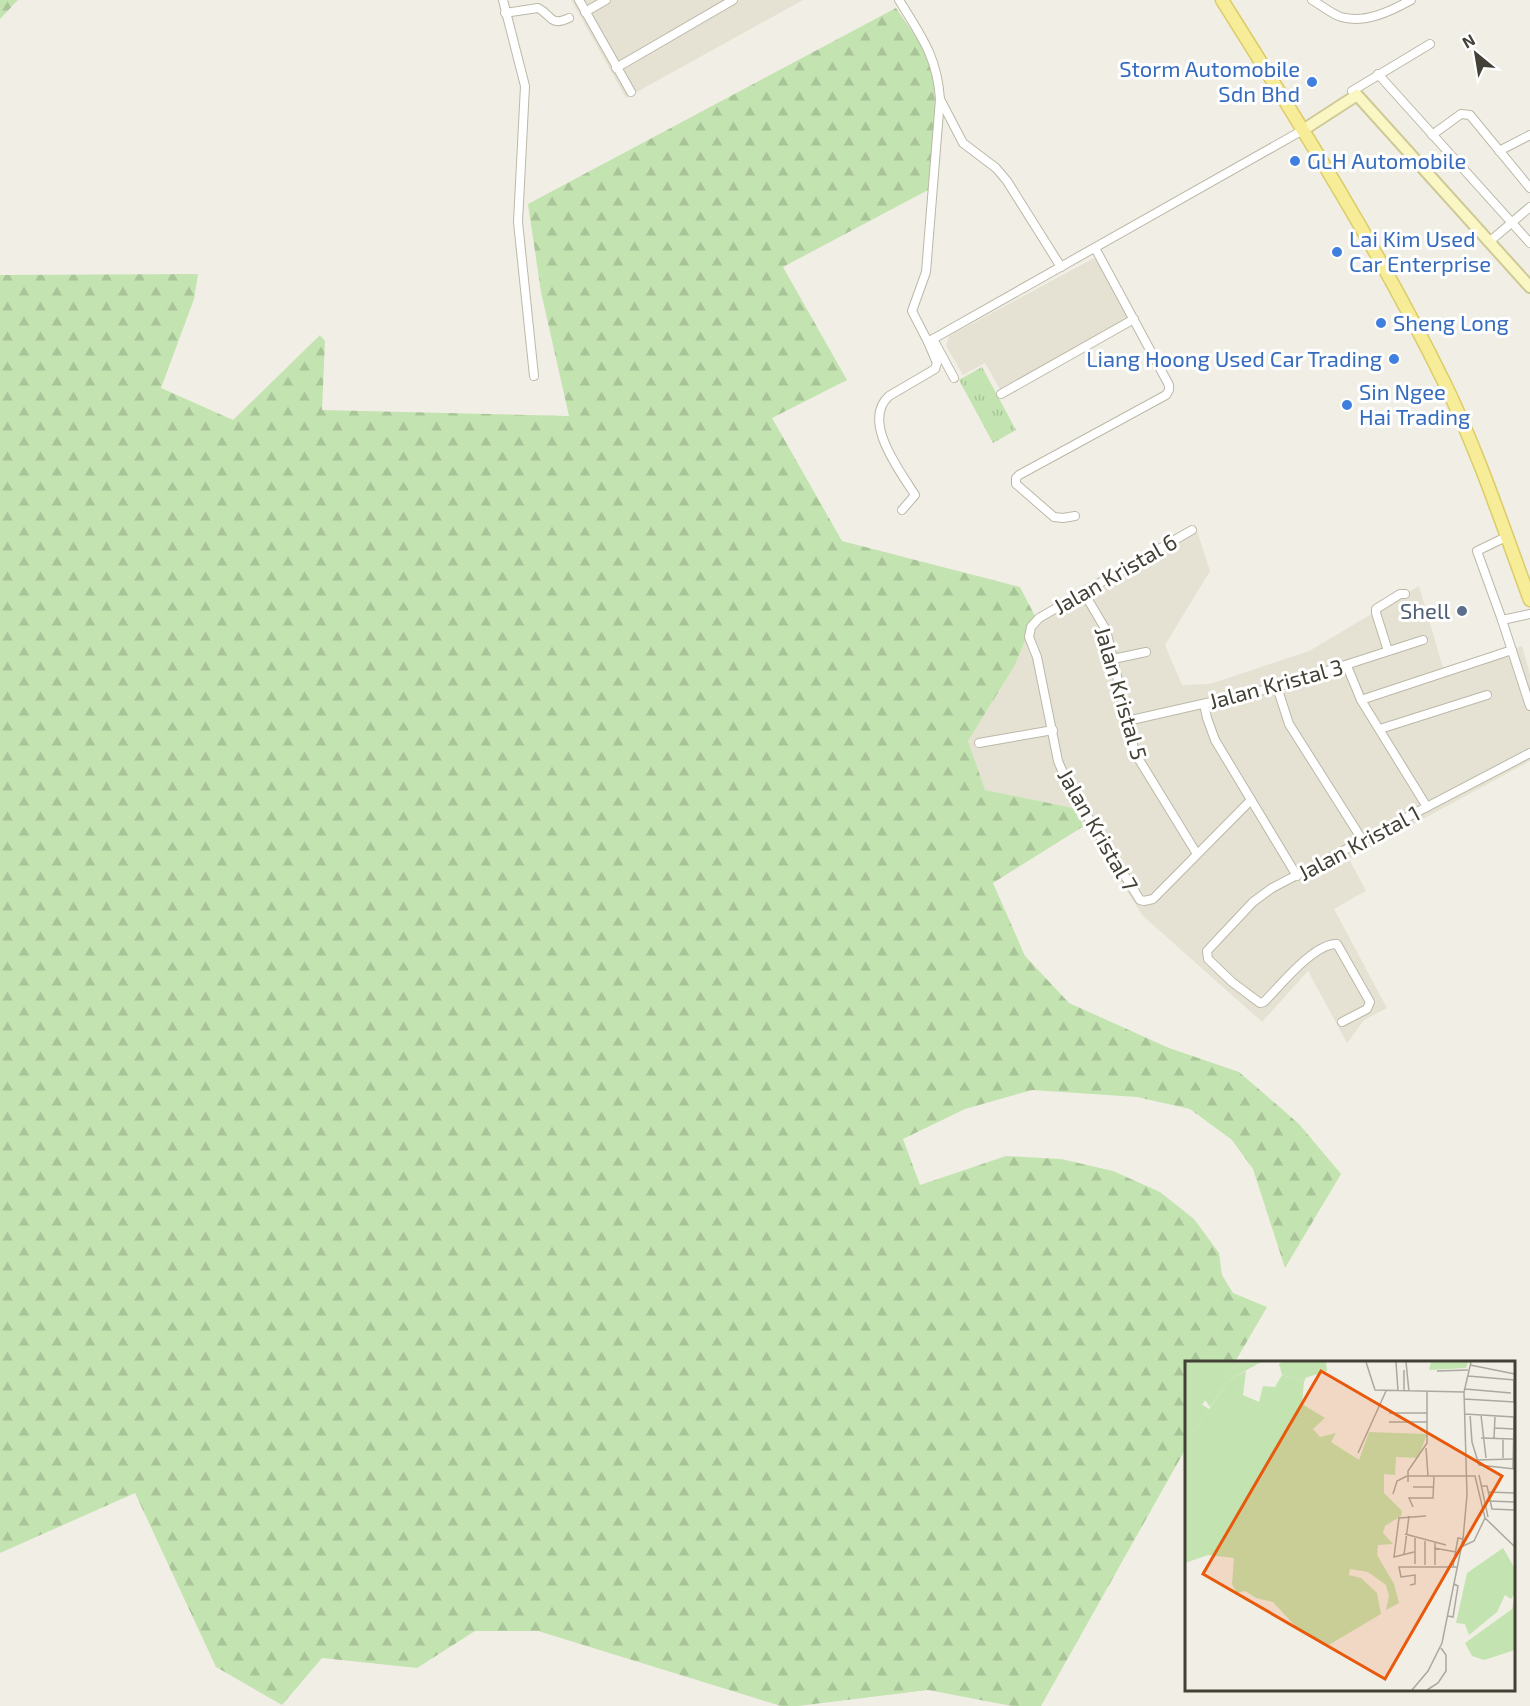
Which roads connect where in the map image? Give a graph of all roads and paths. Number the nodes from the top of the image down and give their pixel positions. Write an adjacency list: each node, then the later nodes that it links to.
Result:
1 (502, 0): 9 (street)
2 (579, 0): 10 (street)
3 (606, 0): 10 (street)
4 (733, 0): 13 (street)
5 (899, 0): 17 (street)
6 (1222, 0): 18 (main road)
7 (1312, 0): 8 (street)
8 (1411, 0)
9 (505, 12): 11 (street); 32 (street)
10 (585, 12): 13 (street)
11 (569, 18)
12 (1430, 44): 14 (street)
13 (616, 68): 16 (street)
14 (1378, 74): 15 (street); 19 (street)
15 (1352, 91)
16 (631, 92)
17 (940, 99): 28 (street); 31 (street)
18 (1303, 130): 25 (street); 27 (street); 38 (main road)
19 (1432, 135): 21 (street); 24 (street)
20 (1530, 135): 21 (street)
21 (1499, 152): 22 (street)
22 (1530, 188)
23 (1530, 207): 24 (street)
24 (1512, 223): 25 (street); 26 (street)
25 (1489, 242): 29 (street)
26 (1530, 243)
27 (1095, 248): 28 (street); 30 (street)
28 (1061, 267): 31 (street)
29 (1530, 287)
30 (1134, 319): 34 (street); 36 (street)
31 (931, 340): 33 (street); 35 (street)
32 (534, 376)
33 (954, 378)
34 (1001, 394)
35 (902, 510)
36 (1075, 516)
37 (1192, 530): 39 (street, Jalan Kristal 6)
38 (1508, 536): 41 (main road); 44 (street)
39 (1084, 593): 43 (street, Jalan Kristal 6); 49 (street, Jalan Kristal 5)
40 (1405, 594): 47 (street)
41 (1529, 595)
42 (1530, 614): 44 (street)
43 (1039, 618): 58 (street, Jalan Kristal 7)
44 (1502, 620): 46 (street)
45 (1423, 640): 47 (street, Jalan Kristal 3)
46 (1512, 650): 53 (street); 55 (street)
47 (1388, 651): 50 (street, Jalan Kristal 3)
48 (1146, 652): 49 (street)
49 (1113, 659): 56 (street, Jalan Kristal 5)
50 (1347, 666): 51 (street, Jalan Kristal 3); 53 (street)
51 (1277, 687): 54 (street, Jalan Kristal 3); 63 (street)
52 (1487, 695): 57 (street)
53 (1361, 700): 57 (street)
54 (1204, 704): 56 (street, Jalan Kristal 3); 61 (street)
55 (1530, 706)
56 (1127, 721): 64 (street, Jalan Kristal 5)
57 (1380, 729): 62 (street)
58 (1053, 730): 59 (street); 64 (street, Jalan Kristal 7)
59 (979, 743)
60 (1530, 753): 62 (street, Jalan Kristal 1)
61 (1251, 800): 64 (street); 65 (street)
62 (1427, 807): 63 (street, Jalan Kristal 1)
63 (1363, 841): 65 (street, Jalan Kristal 1)
64 (1197, 854)
65 (1297, 876): 66 (street, Jalan Kristal 1)
66 (1342, 1022)

